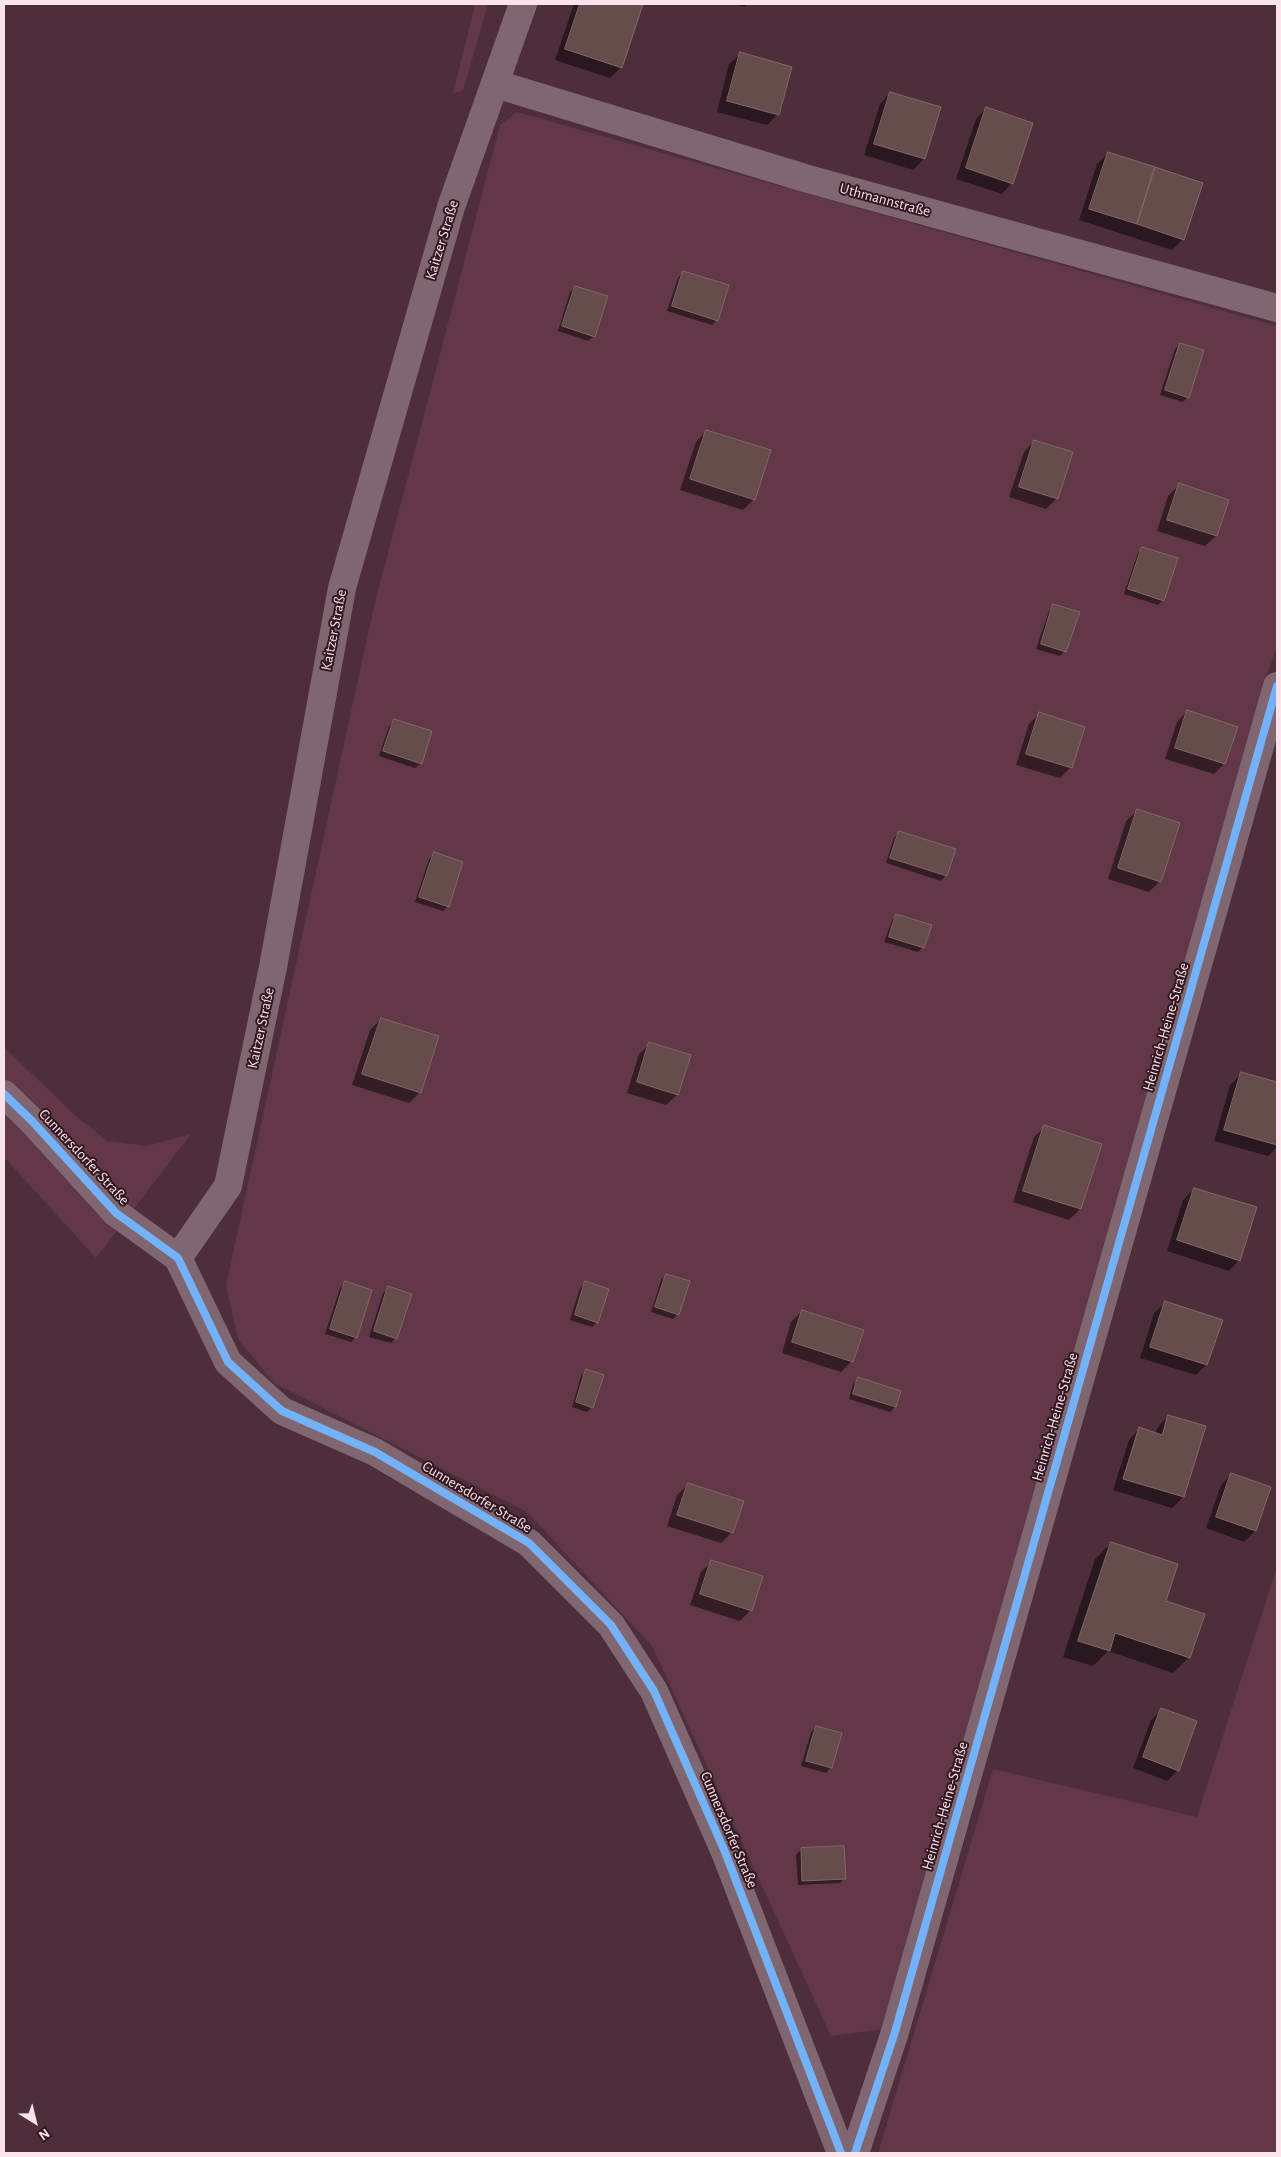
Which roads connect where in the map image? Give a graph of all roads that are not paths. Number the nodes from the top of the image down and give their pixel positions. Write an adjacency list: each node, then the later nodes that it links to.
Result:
1 (523, 4): 2 (street, Kaitzer Straße)
2 (496, 84): 3 (street, Uthmannstraße); 6 (street, Kaitzer Straße)
3 (1277, 308)
4 (1277, 686): 8 (street, Heinrich-Heine-Straße)
5 (4, 1094): 6 (street, Cunnersdorfer Straße)
6 (178, 1258): 7 (street, Cunnersdorfer Straße)
7 (841, 2153)
8 (855, 2153)

